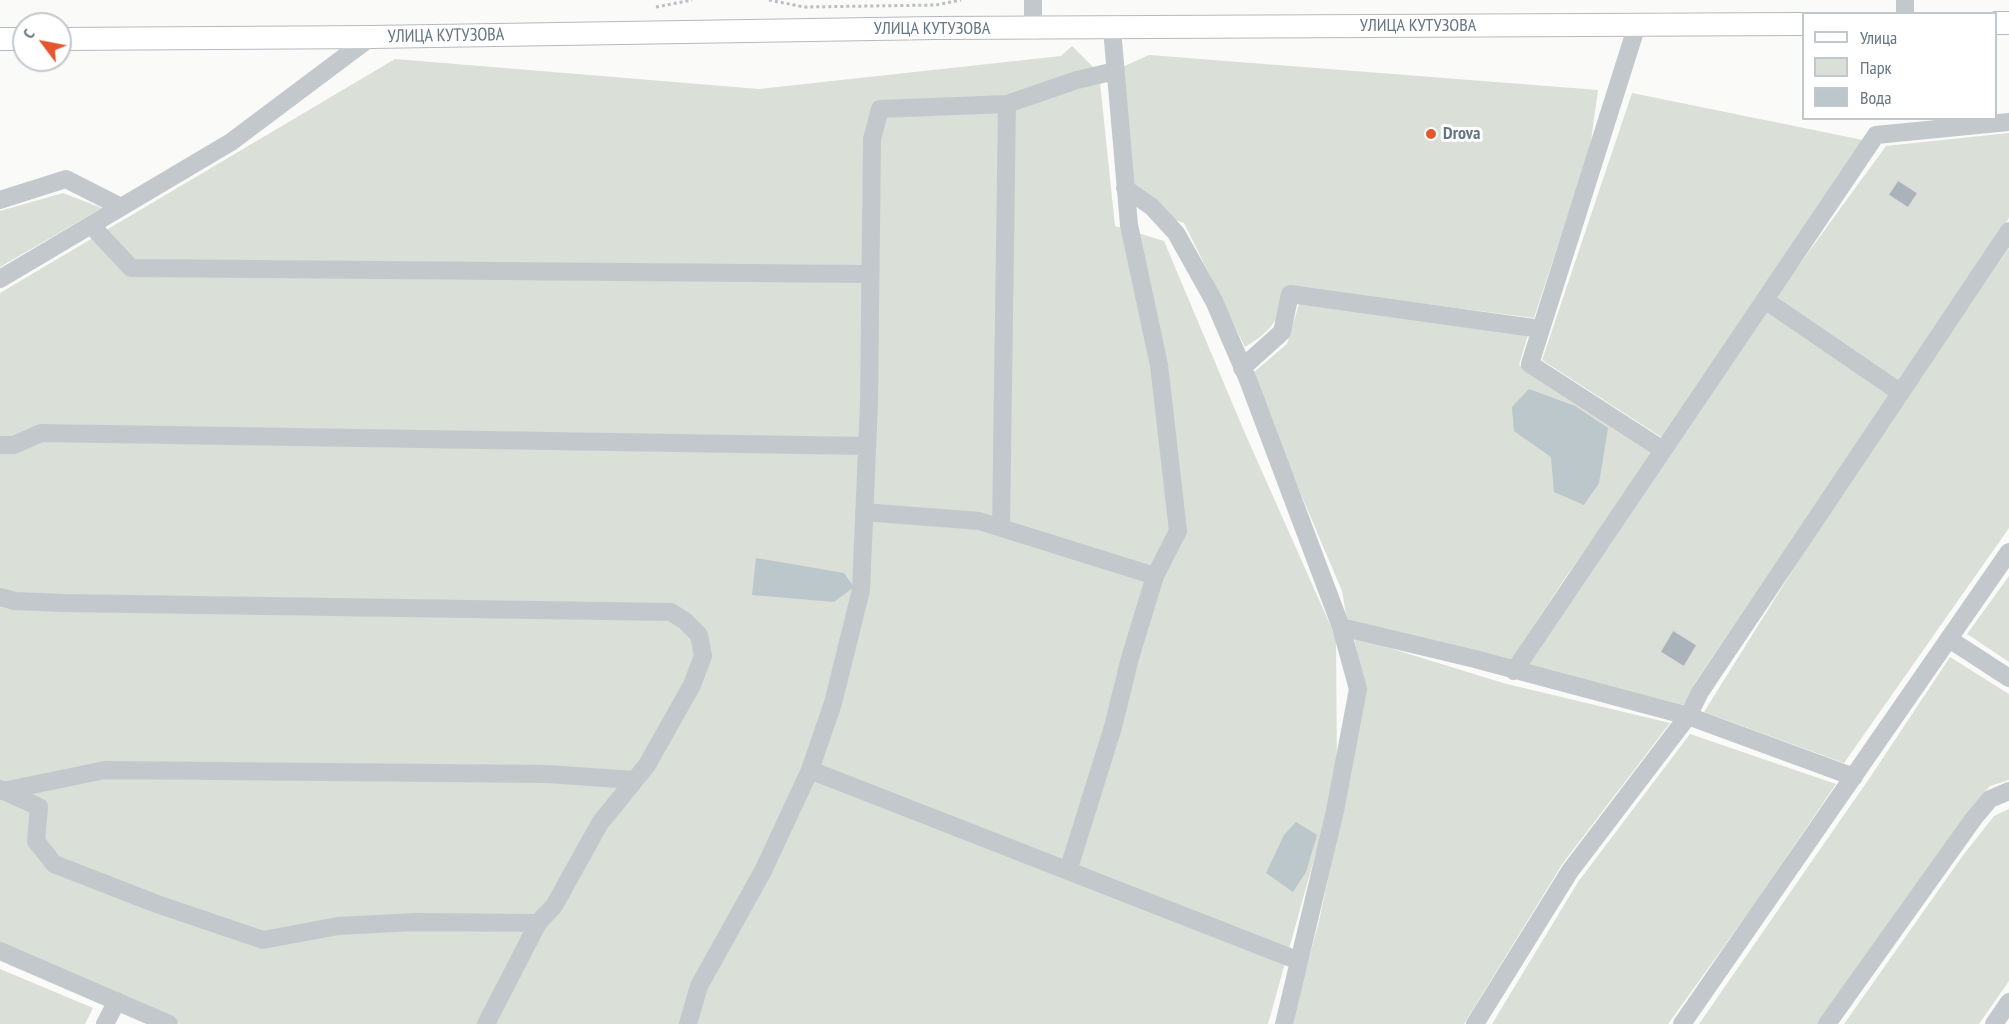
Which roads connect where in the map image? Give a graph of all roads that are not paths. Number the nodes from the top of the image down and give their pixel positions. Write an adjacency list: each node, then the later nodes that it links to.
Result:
1 (1033, 0): 5 (street)
2 (1802, 24): 3 (main road, УЛИЦА КУТУЗОВА)
3 (1637, 25): 4 (main road, УЛИЦА КУТУЗОВА); 19 (street)
4 (1112, 28): 5 (main road, УЛИЦА КУТУЗОВА); 8 (street)
5 (1033, 30): 6 (main road, УЛИЦА КУТУЗОВА)
6 (371, 37): 7 (main road, УЛИЦА КУТУЗОВА); 13 (street)
7 (72, 39)
8 (1115, 71): 9 (street); 11 (street)
9 (1007, 104): 16 (street); 26 (street)
10 (2009, 122): 18 (street)
11 (1125, 188): 20 (street); 28 (street)
12 (0, 200): 13 (street)
13 (121, 207): 14 (street)
14 (91, 225): 16 (street); 17 (street)
15 (2009, 231): 21 (street)
16 (870, 274): 23 (street)
17 (0, 279)
18 (1765, 300): 21 (street); 24 (street)
19 (1541, 329): 20 (street); 24 (street)
20 (1242, 368): 30 (street)
21 (1900, 393): 34 (street)
22 (0, 446): 23 (street)
23 (867, 446): 25 (street)
24 (1663, 450): 32 (street)
25 (864, 512): 26 (street); 35 (street)
26 (1001, 528): 28 (street)
27 (2009, 552): 31 (street)
28 (1155, 576): 40 (street)
29 (0, 597): 37 (street)
30 (1341, 627): 32 (street); 43 (street)
31 (1949, 639): 33 (street); 36 (street)
32 (1514, 671): 34 (street)
33 (2009, 678)
34 (1688, 716): 36 (street); 51 (street)
35 (810, 770): 40 (street); 49 (street)
36 (1854, 777): 52 (street)
37 (634, 780): 38 (street); 41 (street)
38 (1, 790): 41 (street)
39 (2009, 791): 53 (street)
40 (1068, 871): 43 (street)
41 (538, 923): 48 (street)
42 (0, 951): 44 (street)
43 (1299, 961): 50 (street)
44 (117, 1000): 46 (street); 47 (street)
45 (2009, 1002): 54 (street)
46 (105, 1024)
47 (169, 1024)
48 (486, 1024)
49 (688, 1024)
50 (1284, 1024)
51 (1475, 1024)
52 (1682, 1024)
53 (1827, 1024)
54 (1994, 1024)

